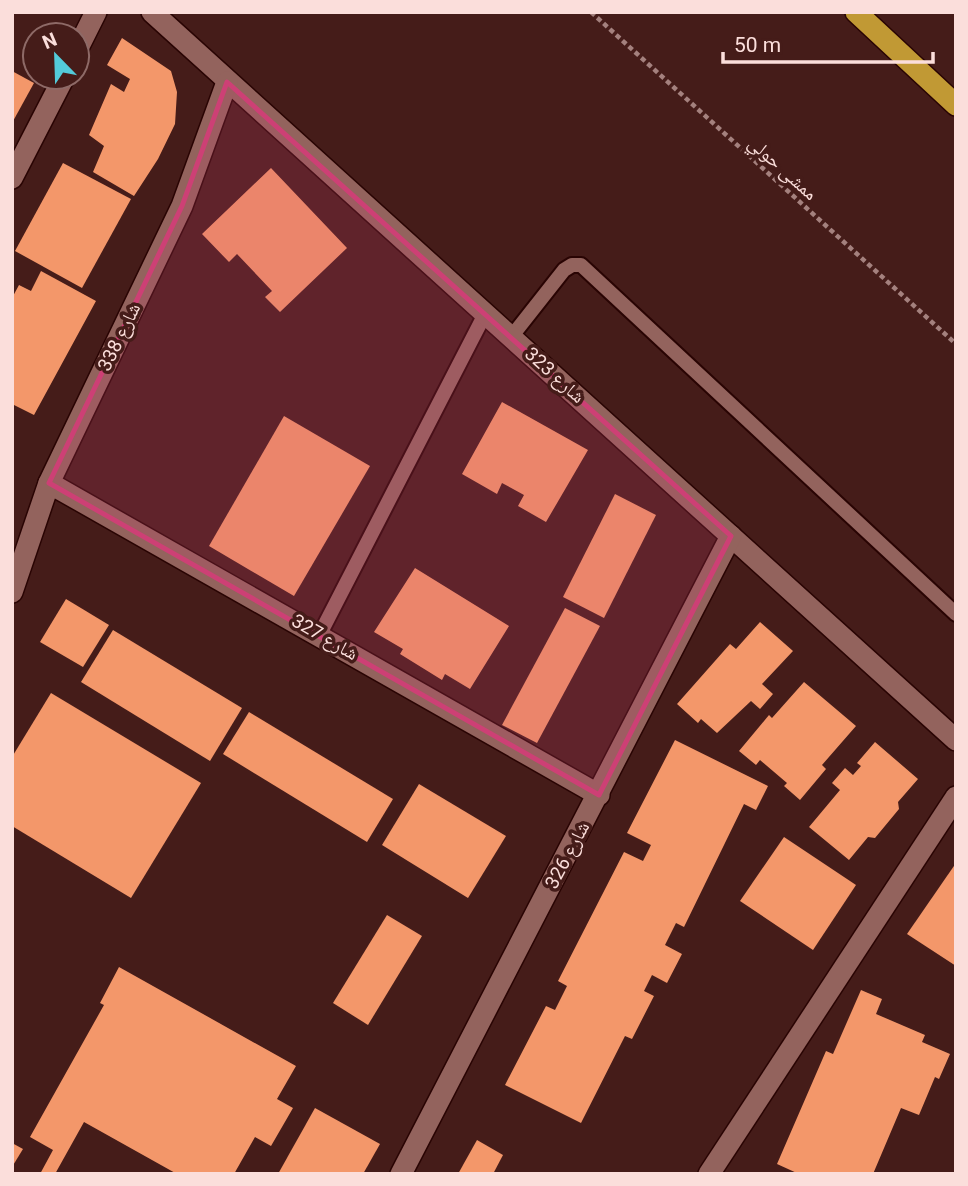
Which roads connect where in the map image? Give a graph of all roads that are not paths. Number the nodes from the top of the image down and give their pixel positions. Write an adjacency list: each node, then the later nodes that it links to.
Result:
1 (152, 12): 3 (street, شارع 323)
2 (856, 12): 5 (highway)
3 (227, 82): 7 (street, شارع 323); 9 (street, شارع 338)
4 (57, 91): 6 (street)
5 (956, 105)
6 (12, 178)
7 (486, 312): 8 (street, شارع 323); 13 (lane)
8 (512, 336): 10 (street, شارع 323); 12 (lane)
9 (49, 483): 11 (street, شارع 338); 13 (street, شارع 327)
10 (731, 536): 14 (street, شارع 323); 15 (street, شارع 326)
11 (12, 592)
12 (956, 614)
13 (320, 634): 15 (street, شارع 327)
14 (956, 740)
15 (598, 795): 17 (street, شارع 326)
16 (956, 797): 18 (street)
17 (401, 1174)
18 (709, 1174)

